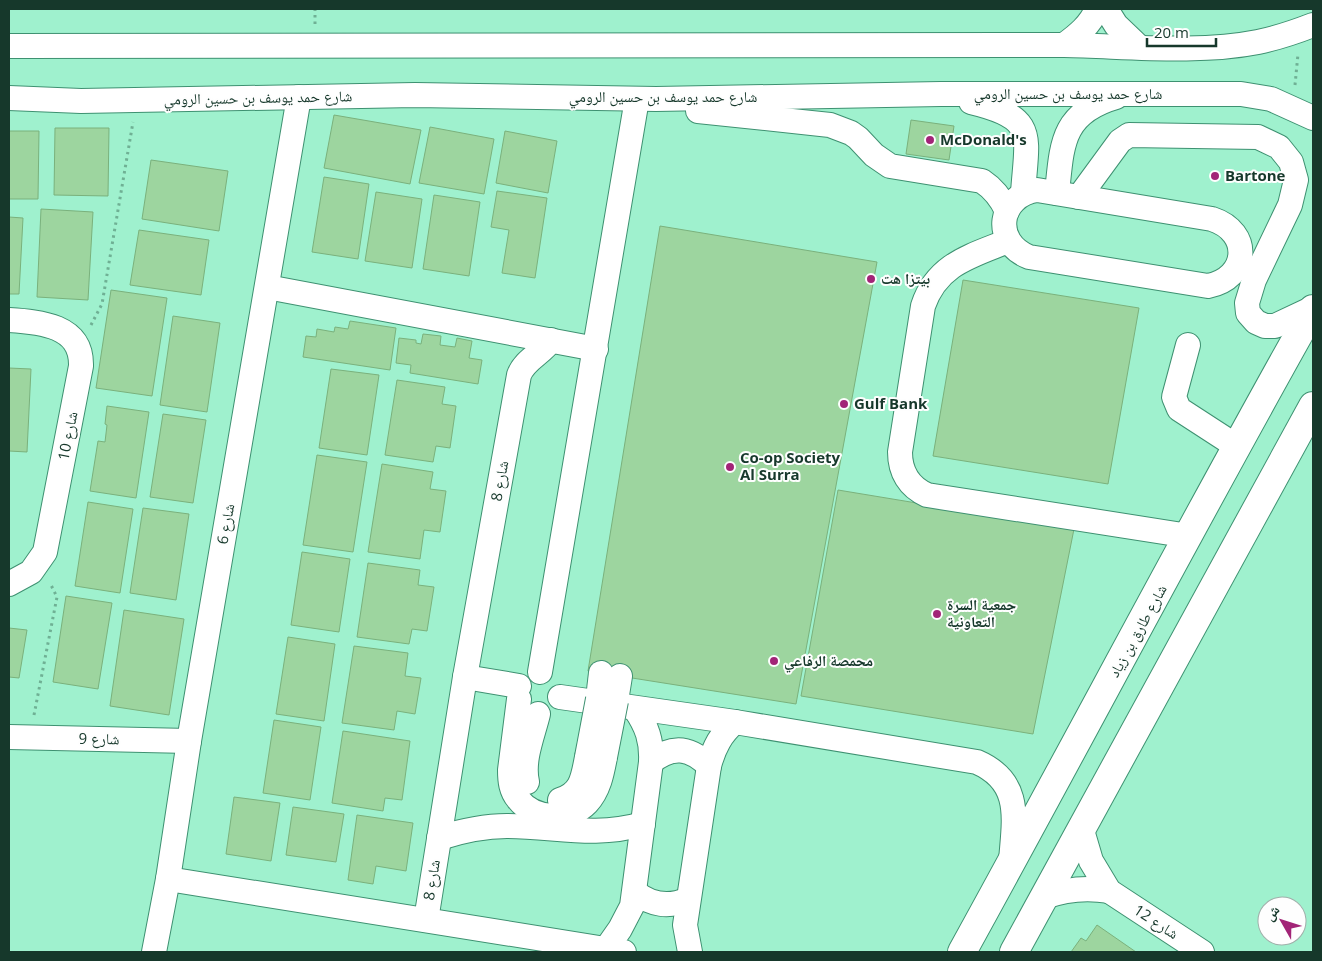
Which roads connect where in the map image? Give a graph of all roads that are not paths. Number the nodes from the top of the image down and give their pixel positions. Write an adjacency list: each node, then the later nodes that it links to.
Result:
1 (1096, 9): 4 (street)
2 (1106, 9): 6 (street)
3 (1306, 28): 6 (street)
4 (1064, 44): 5 (street); 6 (street)
5 (9, 46)
6 (1139, 47)
7 (941, 94): 8 (street, شارع حمد يوسف بن حسين الرومي); 11 (street, شارع حمد يوسف بن حسين الرومي); 13 (street)
8 (1144, 94): 12 (street, شارع حمد يوسف بن حسين الرومي); 14 (street)
9 (300, 97): 10 (street, شارع حمد يوسف بن حسين الرومي); 11 (street, شارع حمد يوسف بن حسين الرومي); 17 (street, شارع 6)
10 (9, 98)
11 (647, 99): 15 (street); 22 (street)
12 (1303, 113)
13 (1024, 193): 14 (street); 15 (street)
14 (1068, 195): 16 (street); 18 (street)
15 (1007, 211): 16 (street)
16 (1008, 241): 25 (street)
17 (267, 287): 20 (street); 36 (street, شارع 6)
18 (1313, 309): 24 (main road, شارع طارق بن زياد)
19 (9, 320): 26 (street, شارع 10)
20 (551, 340): 22 (street); 29 (street, شارع 8)
21 (1188, 345): 24 (street)
22 (596, 349): 27 (street)
23 (1313, 406): 41 (main road)
24 (1236, 446): 25 (main road, شارع طارق بن زياد)
25 (1189, 536): 43 (main road, شارع طارق بن زياد)
26 (9, 584)
27 (540, 672): 30 (street); 31 (street)
28 (610, 674): 32 (street)
29 (466, 678): 30 (street); 42 (street, شارع 8)
30 (519, 693): 33 (street); 37 (street)
31 (560, 697): 32 (street); 33 (street)
32 (616, 703): 34 (street); 37 (street, bridge); 38 (street)
33 (538, 714): 37 (street)
34 (735, 722): 39 (street); 43 (street)
35 (19, 737): 36 (street, شارع 9)
36 (189, 741): 44 (street, شارع 6)
37 (596, 757)
38 (651, 762): 39 (street); 40 (street)
39 (709, 766): 48 (street)
40 (643, 824): 42 (street); 46 (street)
41 (1081, 827): 45 (street, شارع 12); 47 (main road)
42 (439, 838): 49 (street, شارع 8)
43 (1011, 862): 53 (main road, شارع طارق بن زياد)
44 (168, 879): 49 (street, شارع 8); 51 (street, شارع 6)
45 (1109, 891): 47 (street, شارع 12); 55 (street, شارع 12)
46 (634, 892): 48 (street); 50 (street)
47 (1044, 897): 54 (main road)
48 (688, 899): 52 (street)
49 (426, 920): 50 (street, شارع 8)
50 (615, 951)
51 (154, 952)
52 (690, 952)
53 (962, 952)
54 (1014, 952)
55 (1202, 952)

